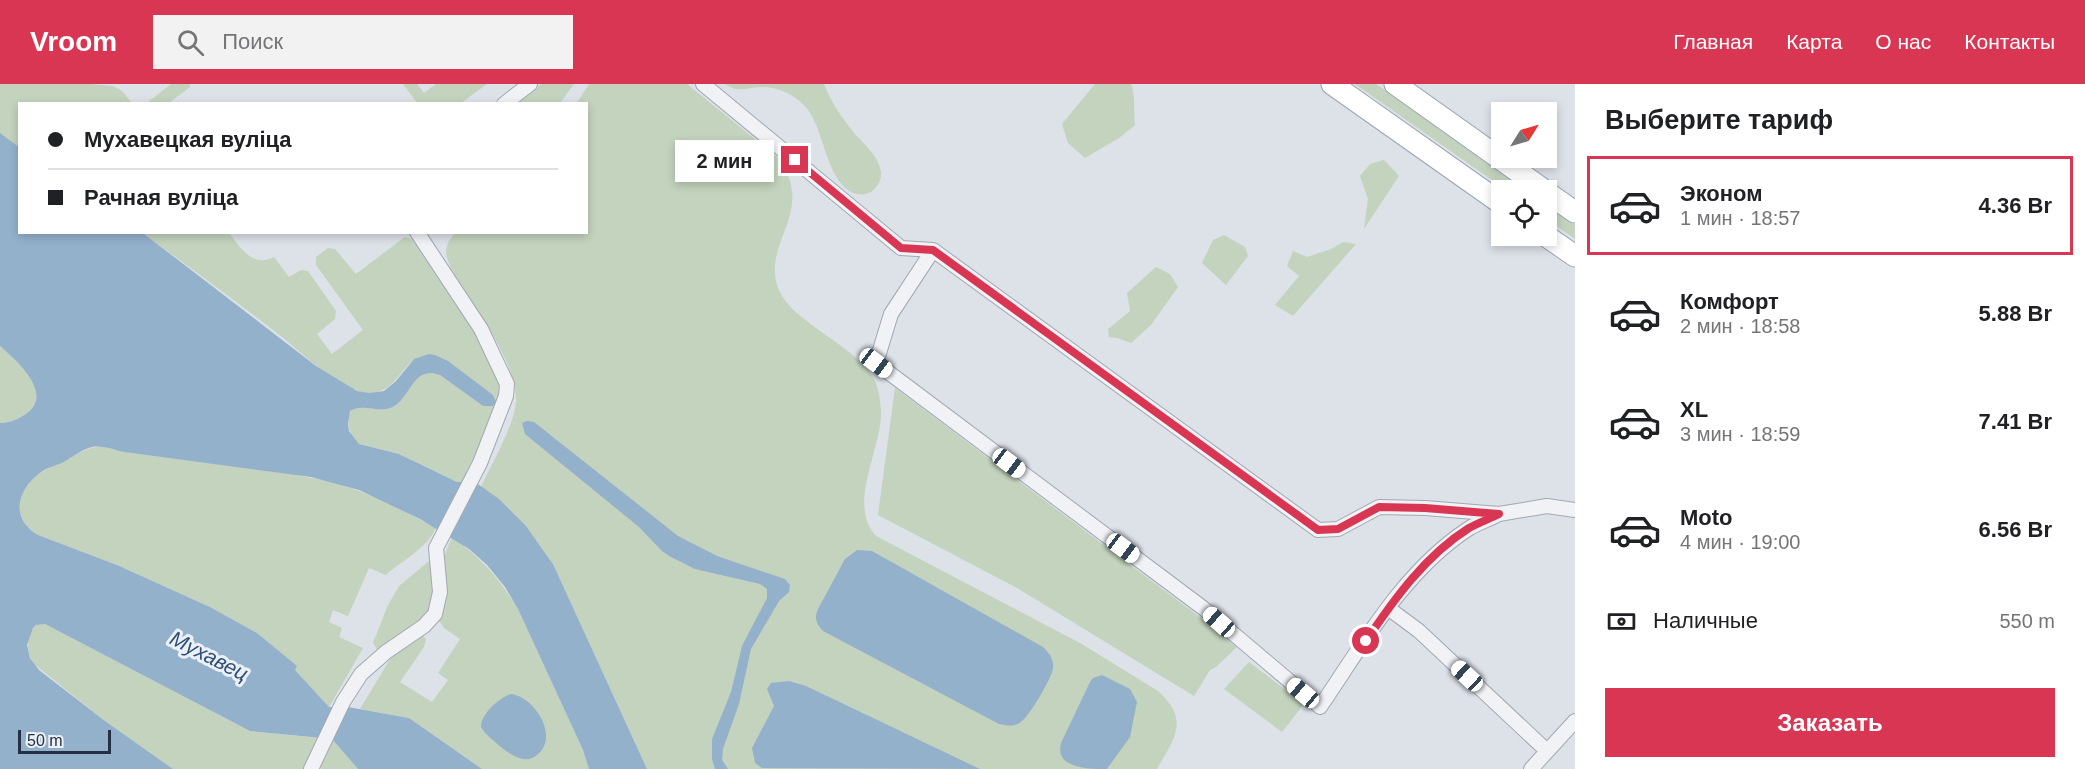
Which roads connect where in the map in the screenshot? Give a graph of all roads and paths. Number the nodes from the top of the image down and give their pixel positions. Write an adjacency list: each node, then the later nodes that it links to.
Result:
1 (530, 84): 5 (street)
2 (703, 84): 12 (street)
3 (1332, 84): 7 (main road)
4 (1395, 84): 6 (main road)
5 (507, 102)
6 (1530, 180)
7 (1491, 196)
8 (1557, 199): 9 (main road)
9 (1575, 212)
10 (418, 234): 19 (street)
11 (1557, 244): 13 (main road)
12 (933, 250): 15 (street); 16 (street)
13 (1575, 256)
14 (1575, 510): 15 (street)
15 (1499, 514): 16 (street)
16 (1388, 608): 18 (street)
17 (1575, 721): 18 (street)
18 (1547, 751): 20 (street)
19 (311, 769)
20 (1531, 769)

